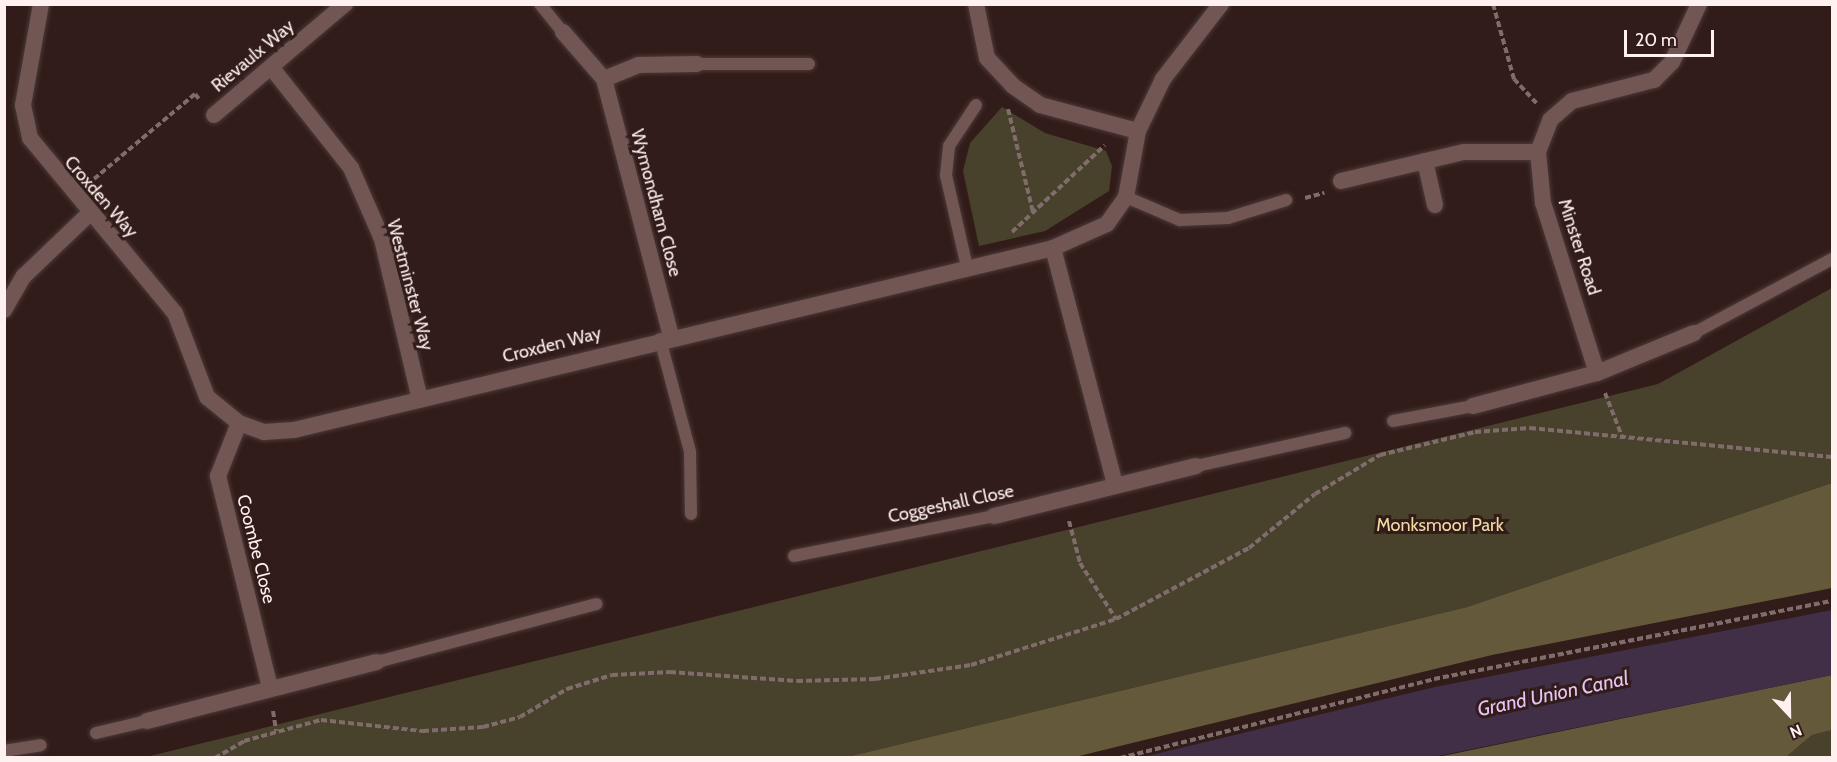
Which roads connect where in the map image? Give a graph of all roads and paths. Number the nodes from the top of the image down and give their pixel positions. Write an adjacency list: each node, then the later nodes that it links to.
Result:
1 (41, 4): 25 (street, Croxden Way)
2 (345, 4): 11 (street, Rievaulx Way)
3 (540, 4): 8 (lane)
4 (976, 4): 13 (street)
5 (1221, 4): 17 (street, Croxden Way)
6 (1493, 4): 16 (path)
7 (1699, 4): 16 (street, Minster Road)
8 (563, 32): 12 (street, Wymondham Close)
9 (697, 64): 10 (lane); 12 (street)
10 (809, 64)
11 (271, 67): 15 (street, Rievaulx Way); 34 (street, Westminster Way)
12 (604, 79): 32 (street, Wymondham Close)
13 (1013, 86): 17 (street); 24 (path)
14 (976, 105): 29 (lane)
15 (214, 115): 25 (path)
16 (1550, 120): 18 (street, Minster Road)
17 (1131, 130): 21 (street, Croxden Way); 24 (path)
18 (1538, 152): 19 (street); 33 (street, Minster Road)
19 (1425, 160): 20 (street); 23 (street)
20 (1341, 181): 22 (path)
21 (1126, 197): 22 (lane); 27 (street, Croxden Way)
22 (1286, 200)
23 (1435, 205)
24 (1033, 212): 26 (path)
25 (90, 213): 30 (street); 37 (street, Croxden Way)
26 (1004, 234)
27 (1053, 248): 29 (street, Croxden Way); 42 (street)
28 (1833, 259): 31 (lane)
29 (967, 267): 32 (street, Croxden Way)
30 (4, 310)
31 (1694, 333): 33 (street)
32 (666, 338): 34 (street, Croxden Way); 44 (lane)
33 (1598, 373): 35 (street); 39 (path)
34 (420, 400): 37 (street, Croxden Way)
35 (1473, 406): 36 (lane)
36 (1393, 421)
37 (239, 423): 51 (street, Coombe Close)
38 (1345, 432): 41 (lane, Coggeshall Close)
39 (1623, 440): 40 (path); 49 (path)
40 (1833, 457)
41 (1196, 466): 42 (street, Coggeshall Close)
42 (1115, 485): 43 (street, Coggeshall Close)
43 (1063, 498): 45 (street, Coggeshall Close); 49 (path)
44 (691, 514)
45 (994, 516): 46 (lane, Coggeshall Close)
46 (794, 556)
47 (1833, 601): 57 (path)
48 (596, 604): 50 (lane)
49 (1116, 620): 56 (path)
50 (377, 662): 51 (street)
51 (270, 688): 52 (street)
52 (147, 721): 53 (lane)
53 (96, 733)
54 (41, 745): 55 (lane)
55 (4, 751)
56 (214, 758)
57 (1120, 758)

